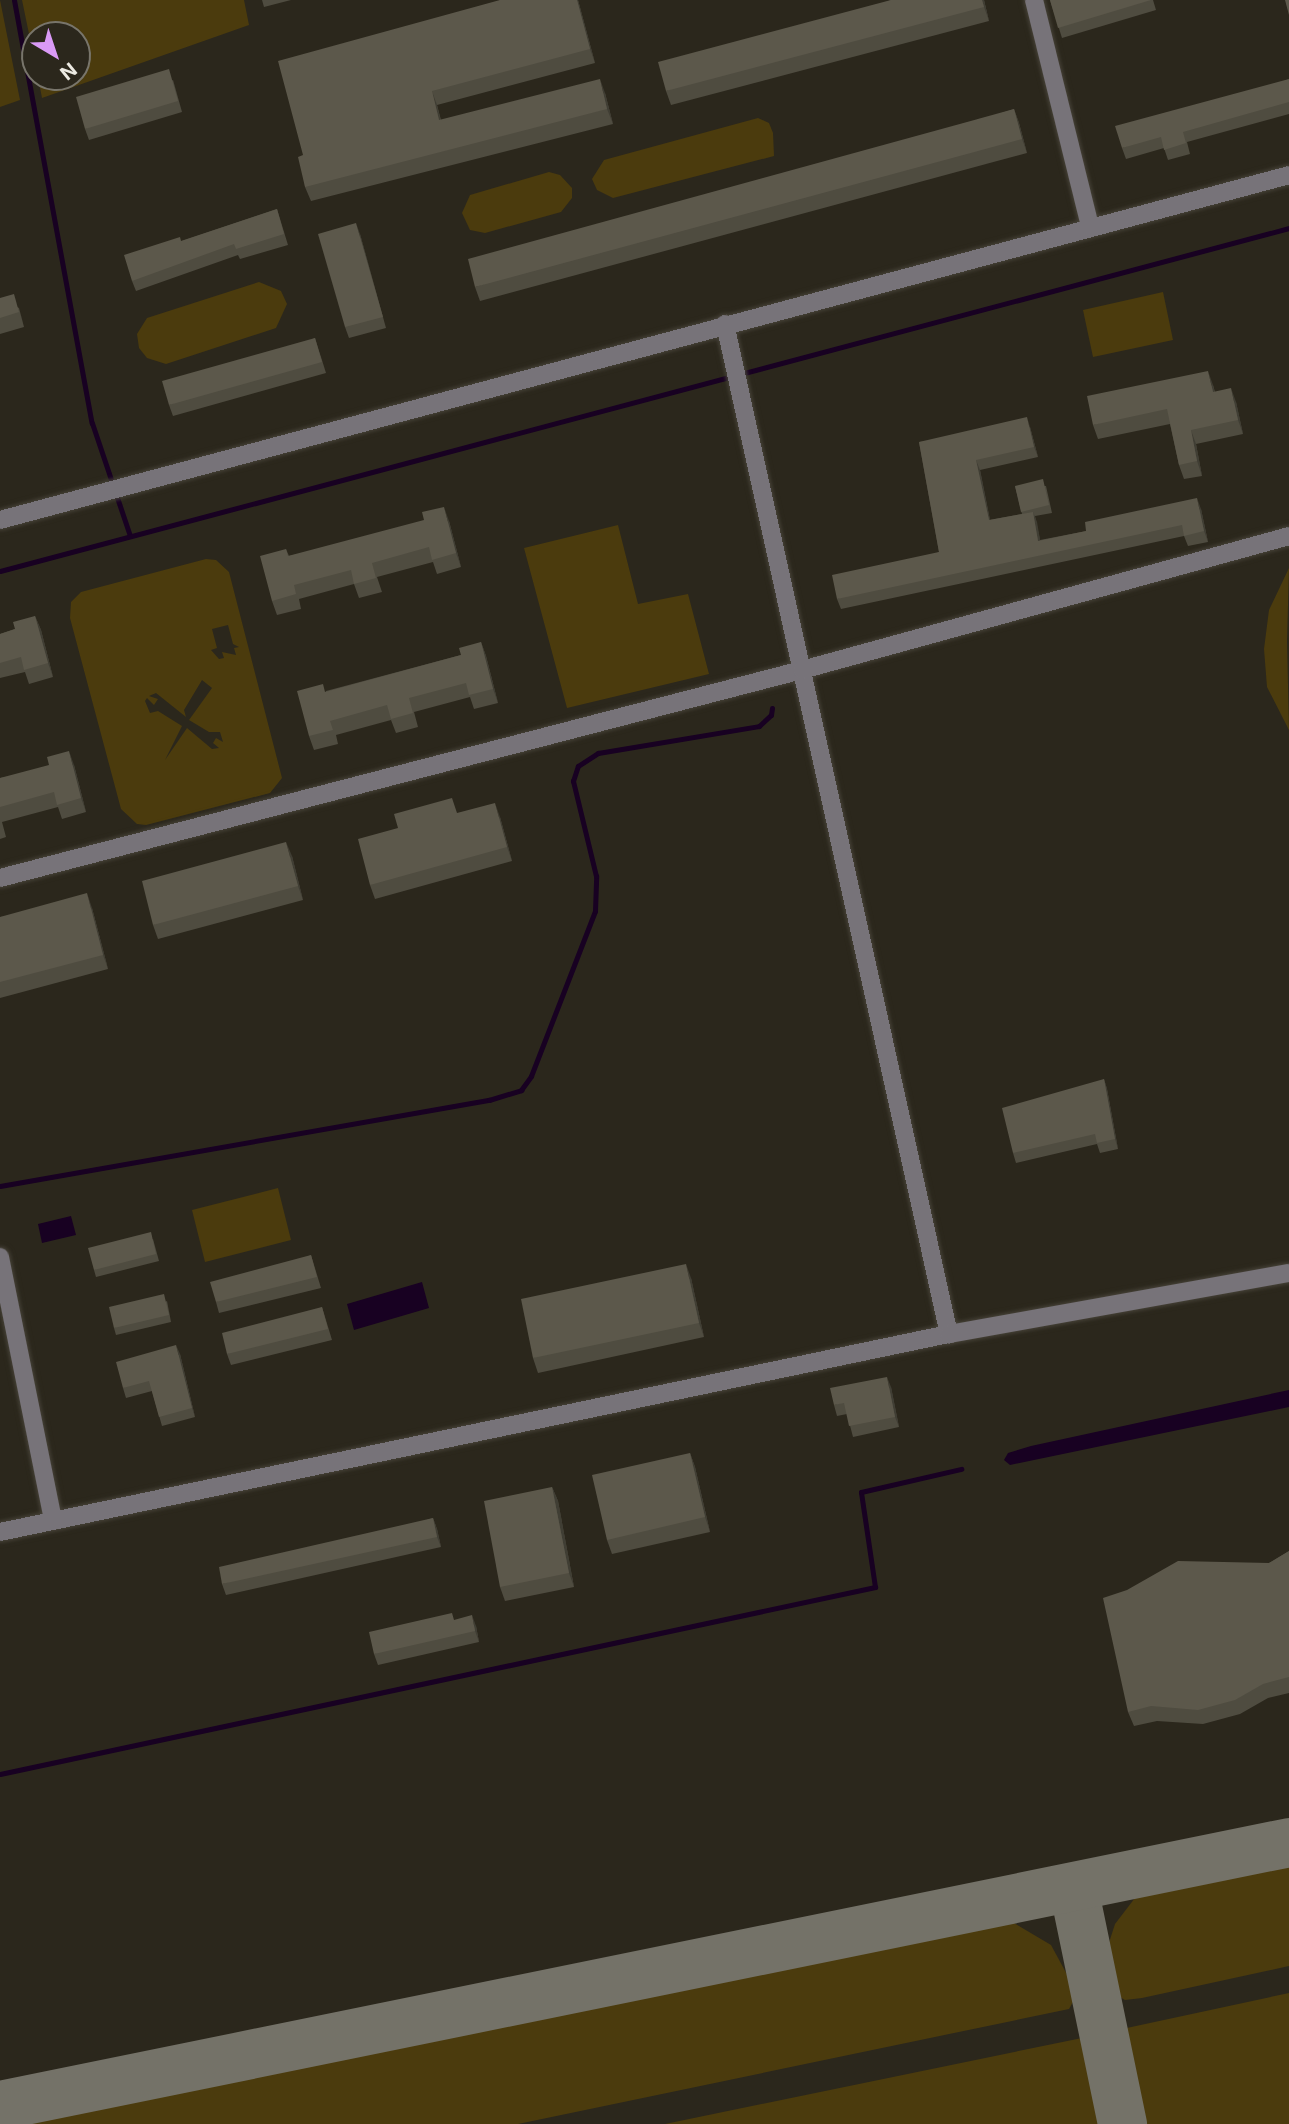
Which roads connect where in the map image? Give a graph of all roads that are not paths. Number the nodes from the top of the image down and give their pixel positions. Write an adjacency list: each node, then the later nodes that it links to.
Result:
1 (1034, 0): 3 (street)
2 (1289, 175): 3 (street)
3 (1090, 227): 4 (street)
4 (725, 324): 5 (street); 7 (street)
5 (0, 520)
6 (1289, 536): 7 (street)
7 (802, 670): 8 (street); 11 (street)
8 (0, 878)
9 (0, 1257): 12 (street)
10 (1289, 1273): 11 (street)
11 (949, 1334): 12 (street)
12 (53, 1521): 13 (street)
13 (0, 1532)

